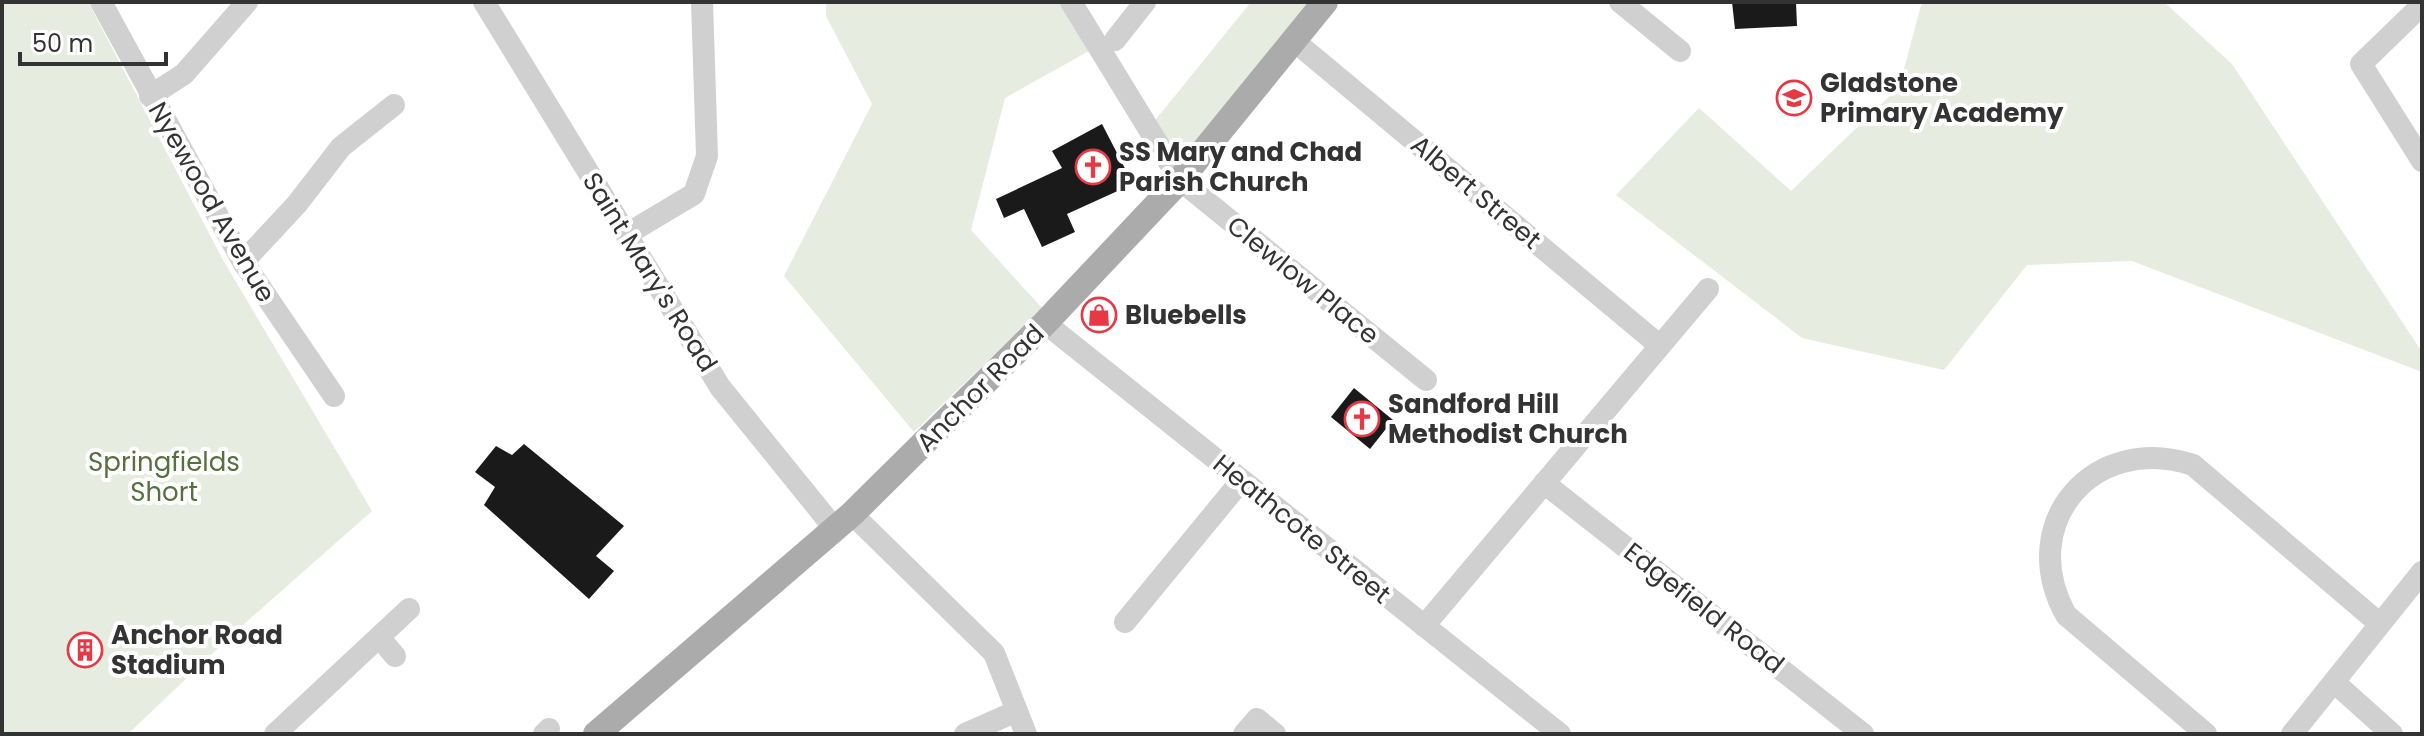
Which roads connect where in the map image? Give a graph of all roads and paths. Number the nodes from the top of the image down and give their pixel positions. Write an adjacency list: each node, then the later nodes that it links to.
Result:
1 (101, 2): 13 (street, Nyewood Avenue)
2 (247, 2): 13 (street)
3 (484, 2): 17 (street, Saint Mary's Road)
4 (702, 2): 17 (street)
5 (1071, 2): 16 (street, Clewlow Place)
6 (1145, 2): 10 (street)
7 (1325, 2): 11 (main road, Anchor Road)
8 (1620, 2): 12 (street)
9 (2422, 5): 15 (street)
10 (1115, 40)
11 (1293, 40): 16 (main road, Anchor Road); 21 (street, Albert Street)
12 (1680, 51)
13 (150, 96): 18 (street, Nyewood Avenue)
14 (394, 105): 18 (street)
15 (2422, 161)
16 (1180, 180): 20 (main road, Anchor Road); 22 (street, Clewlow Place)
17 (627, 234): 26 (street, Saint Mary's Road)
18 (243, 262): 23 (street, Nyewood Avenue)
19 (1708, 289): 21 (street)
20 (1045, 323): 24 (street, Heathcote Street); 26 (main road, Anchor Road)
21 (1659, 345): 25 (street)
22 (1426, 380)
23 (322, 390)
24 (1241, 481): 29 (street); 31 (street, Heathcote Street)
25 (1544, 483): 31 (street); 43 (street, Edgefield Road)
26 (844, 522): 35 (street, Saint Mary's Road); 37 (main road, Anchor Road)
27 (2422, 572): 30 (street)
28 (409, 609): 32 (street)
29 (1125, 622)
30 (2380, 624): 34 (street); 44 (street)
31 (1424, 626): 42 (street, Heathcote Street)
32 (379, 637): 33 (street); 36 (street)
33 (395, 656)
34 (2334, 682): 45 (street); 46 (street)
35 (1017, 711): 38 (street); 39 (street, Saint Mary's Road)
36 (275, 734)
37 (596, 734)
38 (965, 734)
39 (1026, 734)
40 (1244, 734): 41 (street)
41 (1275, 734)
42 (1560, 734)
43 (1863, 734)
44 (2206, 734)
45 (2292, 734)
46 (2392, 734)

